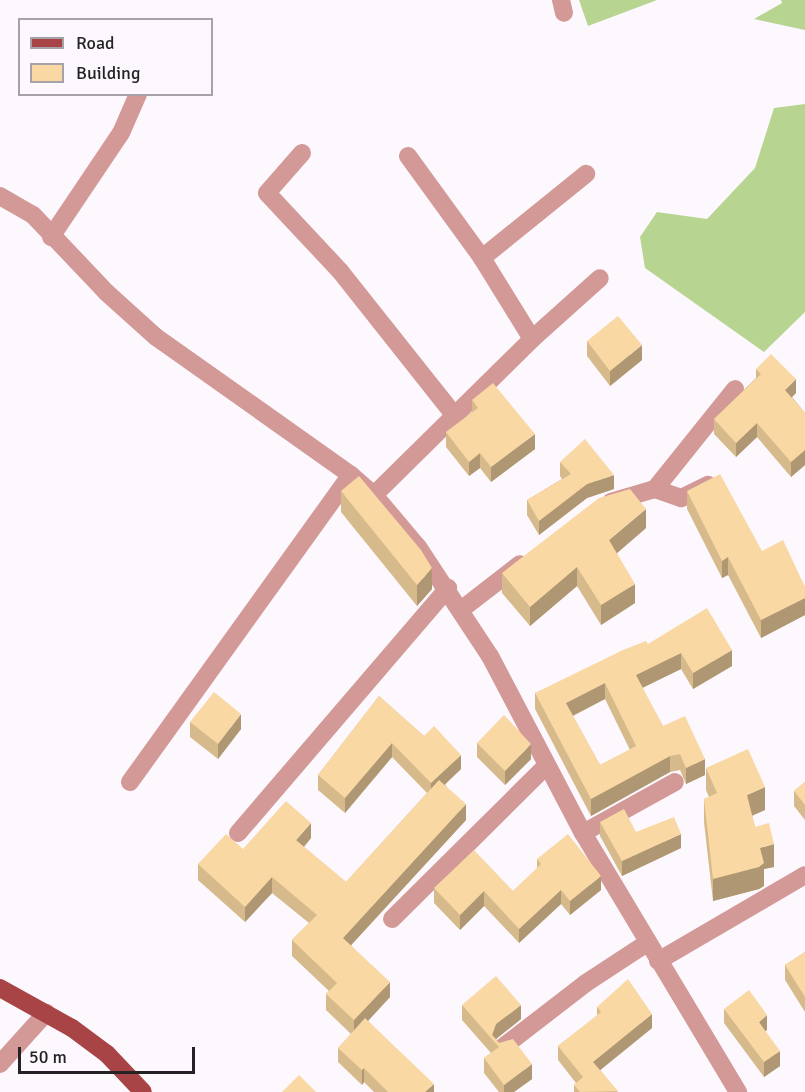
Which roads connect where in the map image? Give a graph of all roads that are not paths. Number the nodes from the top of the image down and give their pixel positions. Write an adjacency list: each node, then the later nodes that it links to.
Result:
1 (137, 96): 6 (street)
2 (302, 153): 11 (street)
3 (408, 156): 7 (street)
4 (586, 174): 7 (street)
5 (0, 196): 6 (street)
6 (51, 237): 12 (street)
7 (482, 258): 9 (street)
8 (600, 278): 9 (street)
9 (532, 339): 11 (street)
10 (735, 388): 14 (street)
11 (454, 415): 15 (street)
12 (351, 476): 15 (street); 21 (street)
13 (713, 483): 14 (street)
14 (655, 489): 16 (street)
15 (374, 495): 18 (street)
16 (594, 507)
17 (537, 550): 19 (street)
18 (448, 588): 19 (street); 23 (street)
19 (462, 609): 20 (street)
20 (547, 765): 24 (street); 26 (street)
21 (130, 782)
22 (675, 782): 24 (street)
23 (237, 833)
24 (583, 833): 27 (street)
25 (805, 875): 28 (street)
26 (392, 919)
27 (647, 943): 28 (street); 31 (street)
28 (658, 962): 34 (street)
29 (0, 988): 30 (main road)
30 (46, 1013): 32 (street); 33 (main road)
31 (503, 1047)
32 (0, 1064)
33 (144, 1092)
34 (738, 1092)

